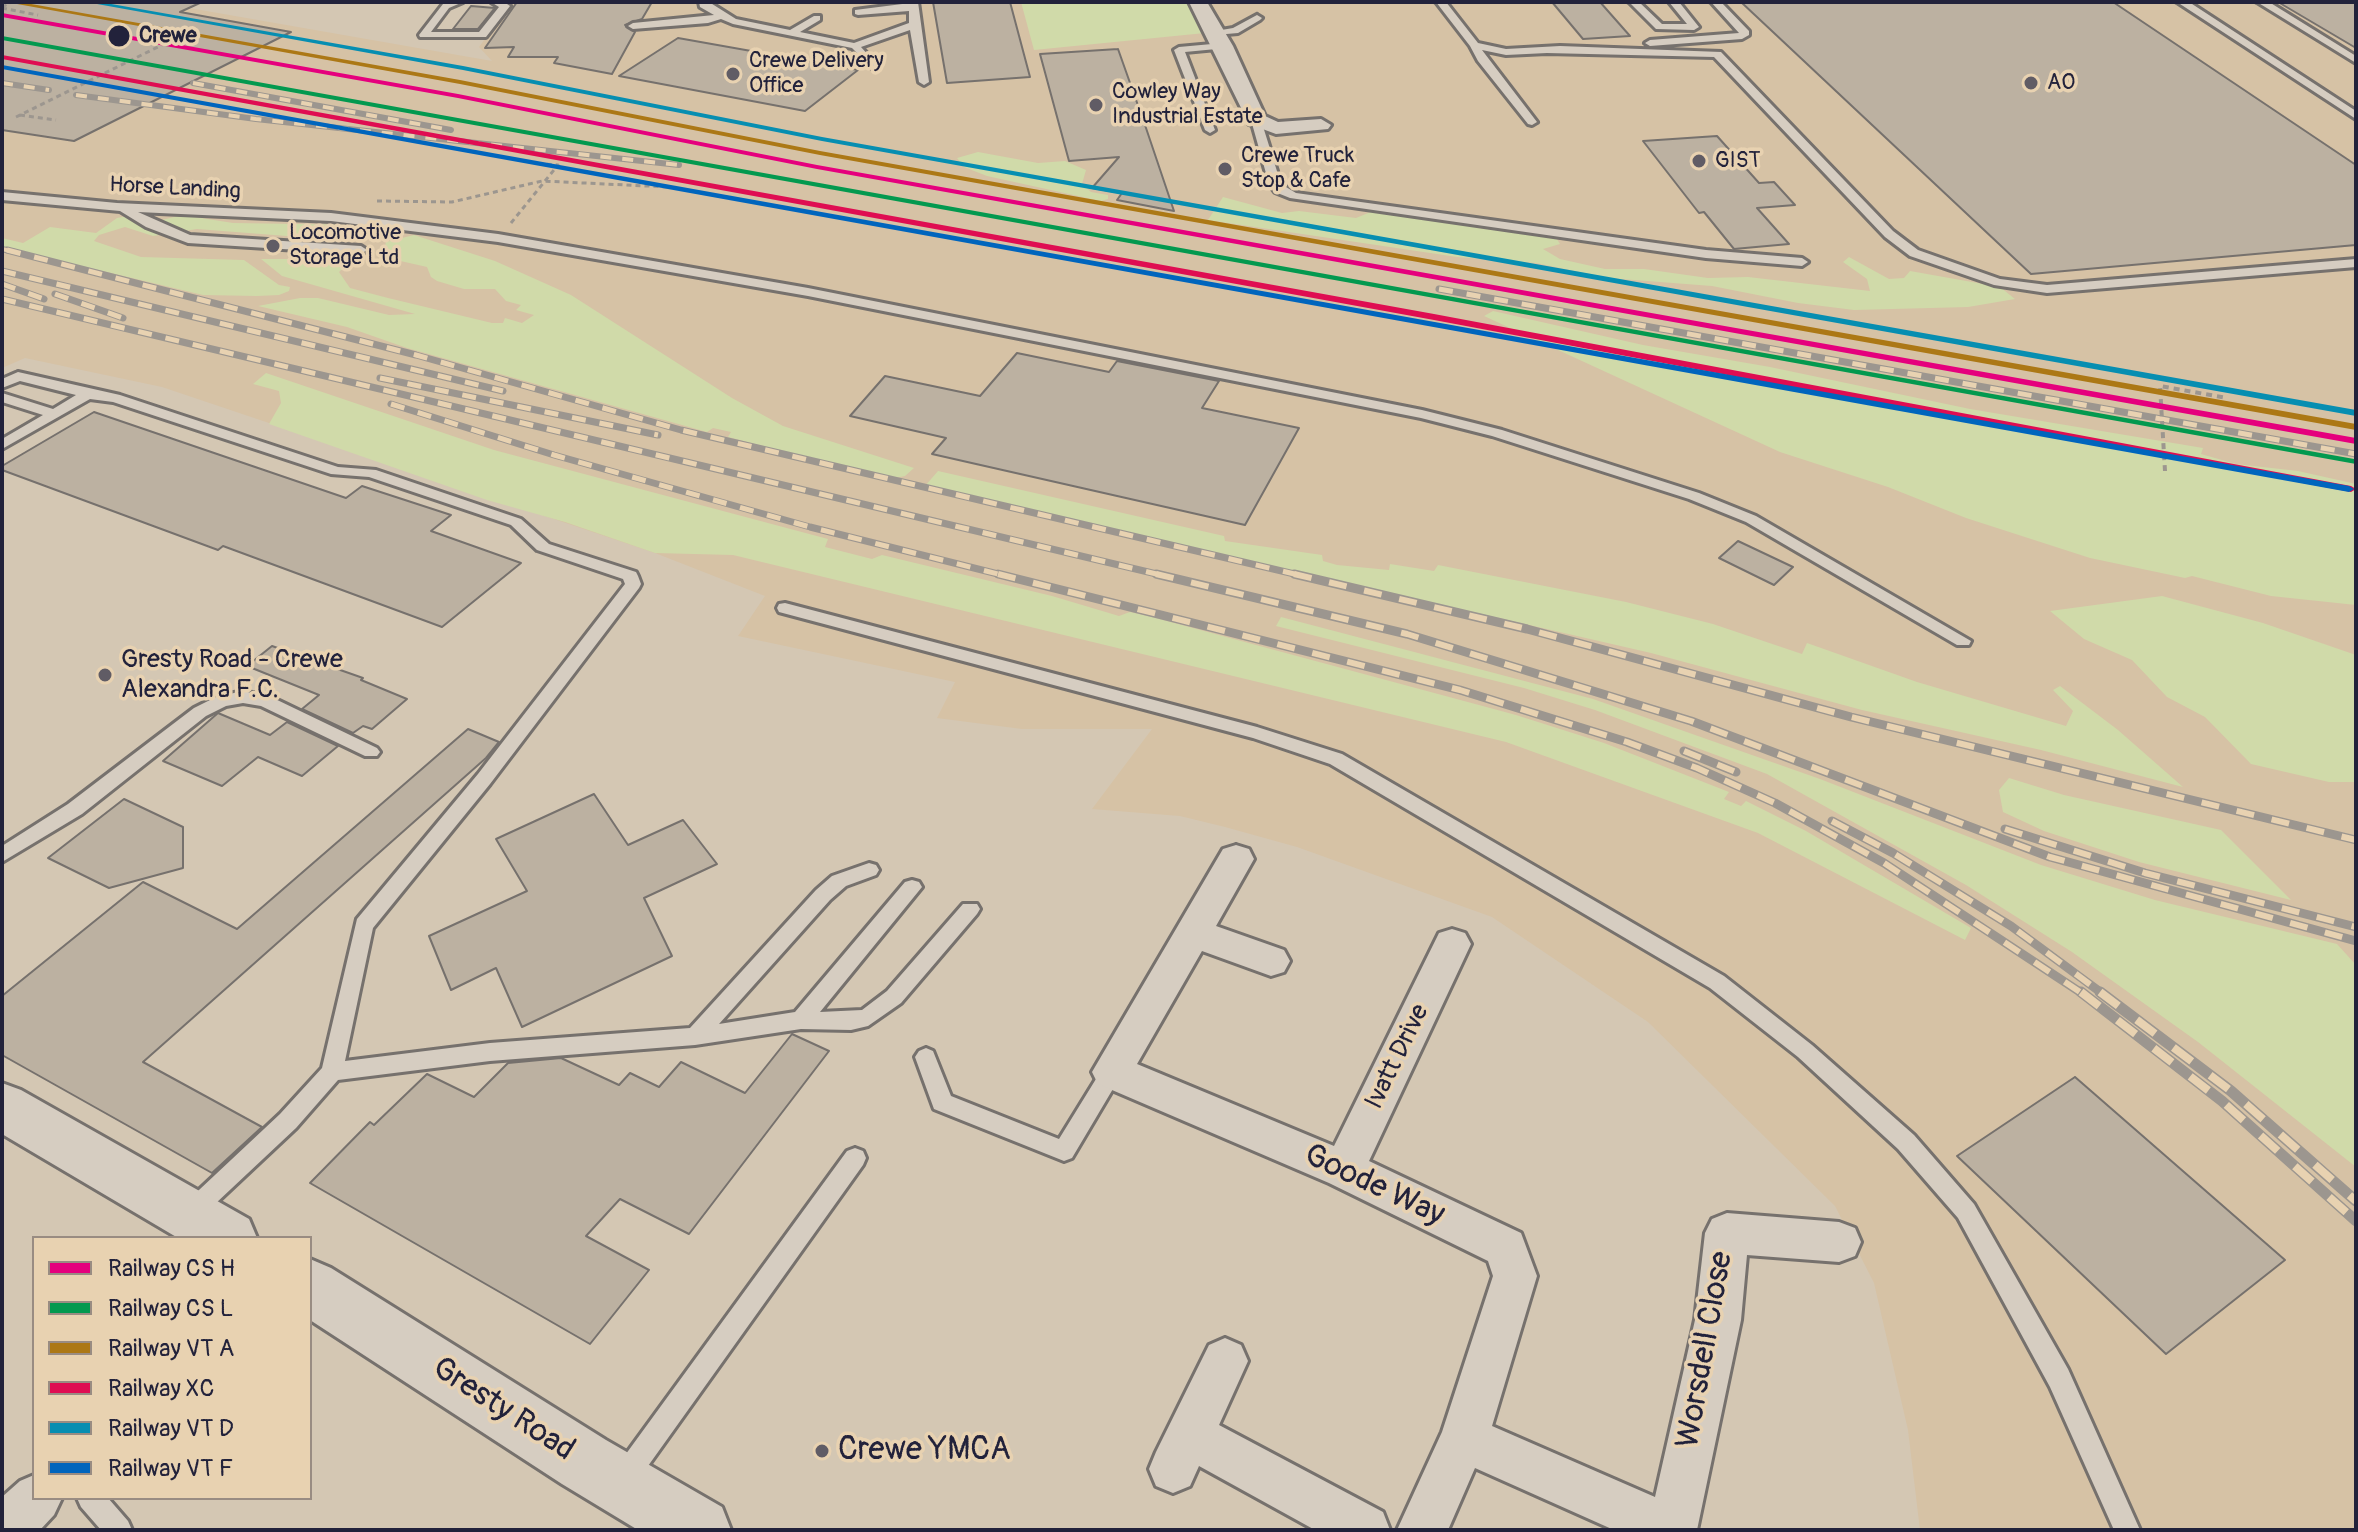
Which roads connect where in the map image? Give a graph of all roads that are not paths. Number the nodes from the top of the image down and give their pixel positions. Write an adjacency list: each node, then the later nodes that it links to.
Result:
1 (458, 2): 2 (lane)
2 (496, 2)
3 (704, 2): 13 (lane)
4 (1198, 2): 20 (street)
5 (1441, 2): 21 (lane)
6 (1634, 2): 7 (lane)
7 (1674, 2)
8 (1716, 2): 19 (lane)
9 (2182, 2): 28 (lane)
10 (2262, 2): 25 (lane)
11 (912, 5): 12 (lane); 16 (lane)
12 (858, 12)
13 (722, 15): 17 (lane); 18 (lane)
14 (817, 18): 18 (lane)
15 (1257, 18): 20 (lane)
16 (914, 25): 22 (lane); 27 (lane)
17 (633, 26)
18 (794, 31): 22 (lane)
19 (1732, 37): 23 (lane); 24 (lane)
20 (1219, 39): 29 (street); 32 (lane)
21 (1475, 45): 23 (lane); 30 (lane)
22 (855, 46): 26 (lane)
23 (1548, 50): 24 (lane)
24 (1717, 54): 37 (lane)
25 (2356, 60)
26 (874, 67)
27 (924, 82)
28 (2356, 116)
29 (1256, 120): 31 (street); 36 (lane)
30 (1532, 122)
31 (1321, 125)
32 (1210, 130)
33 (2, 196): 34 (lane, Horse Landing)
34 (117, 207): 35 (lane); 44 (lane, Horse Landing)
35 (361, 250)
36 (1802, 262)
37 (2356, 263)
38 (2, 384): 39 (lane)
39 (88, 394): 41 (lane); 57 (lane)
40 (2, 397): 41 (lane)
41 (54, 414): 42 (lane)
42 (3, 444)
43 (785, 608): 76 (lane)
44 (1963, 641)
45 (371, 752): 46 (lane)
46 (2, 855)
47 (1236, 859): 51 (street)
48 (869, 870): 55 (lane)
49 (912, 887): 54 (lane)
50 (970, 909): 54 (lane)
51 (1191, 932): 53 (street); 58 (street)
52 (1452, 944): 61 (street, Ivatt Drive)
53 (1271, 961)
54 (801, 1020): 55 (lane)
55 (695, 1036): 57 (lane)
56 (926, 1057): 58 (lane)
57 (332, 1072): 62 (lane)
58 (1112, 1072): 61 (street, Goode Way)
59 (2, 1106): 62 (main road)
60 (855, 1158): 67 (lane)
61 (1344, 1170): 66 (street, Goode Way)
62 (209, 1226)
63 (1839, 1242): 75 (street, Worsdell Close)
64 (312, 1288): 67 (main road, Gresty Road)
65 (1225, 1361): 73 (street)
66 (1464, 1438): 74 (street, Goode Way); 75 (street, Worsdell Close)
67 (620, 1483): 72 (main road, Gresty Road)
68 (35, 1500): 70 (street)
69 (92, 1500): 71 (lane)
70 (4, 1530)
71 (119, 1530)
72 (699, 1530)
73 (1365, 1530)
74 (1422, 1530)
75 (1672, 1530)
76 (2127, 1530)

